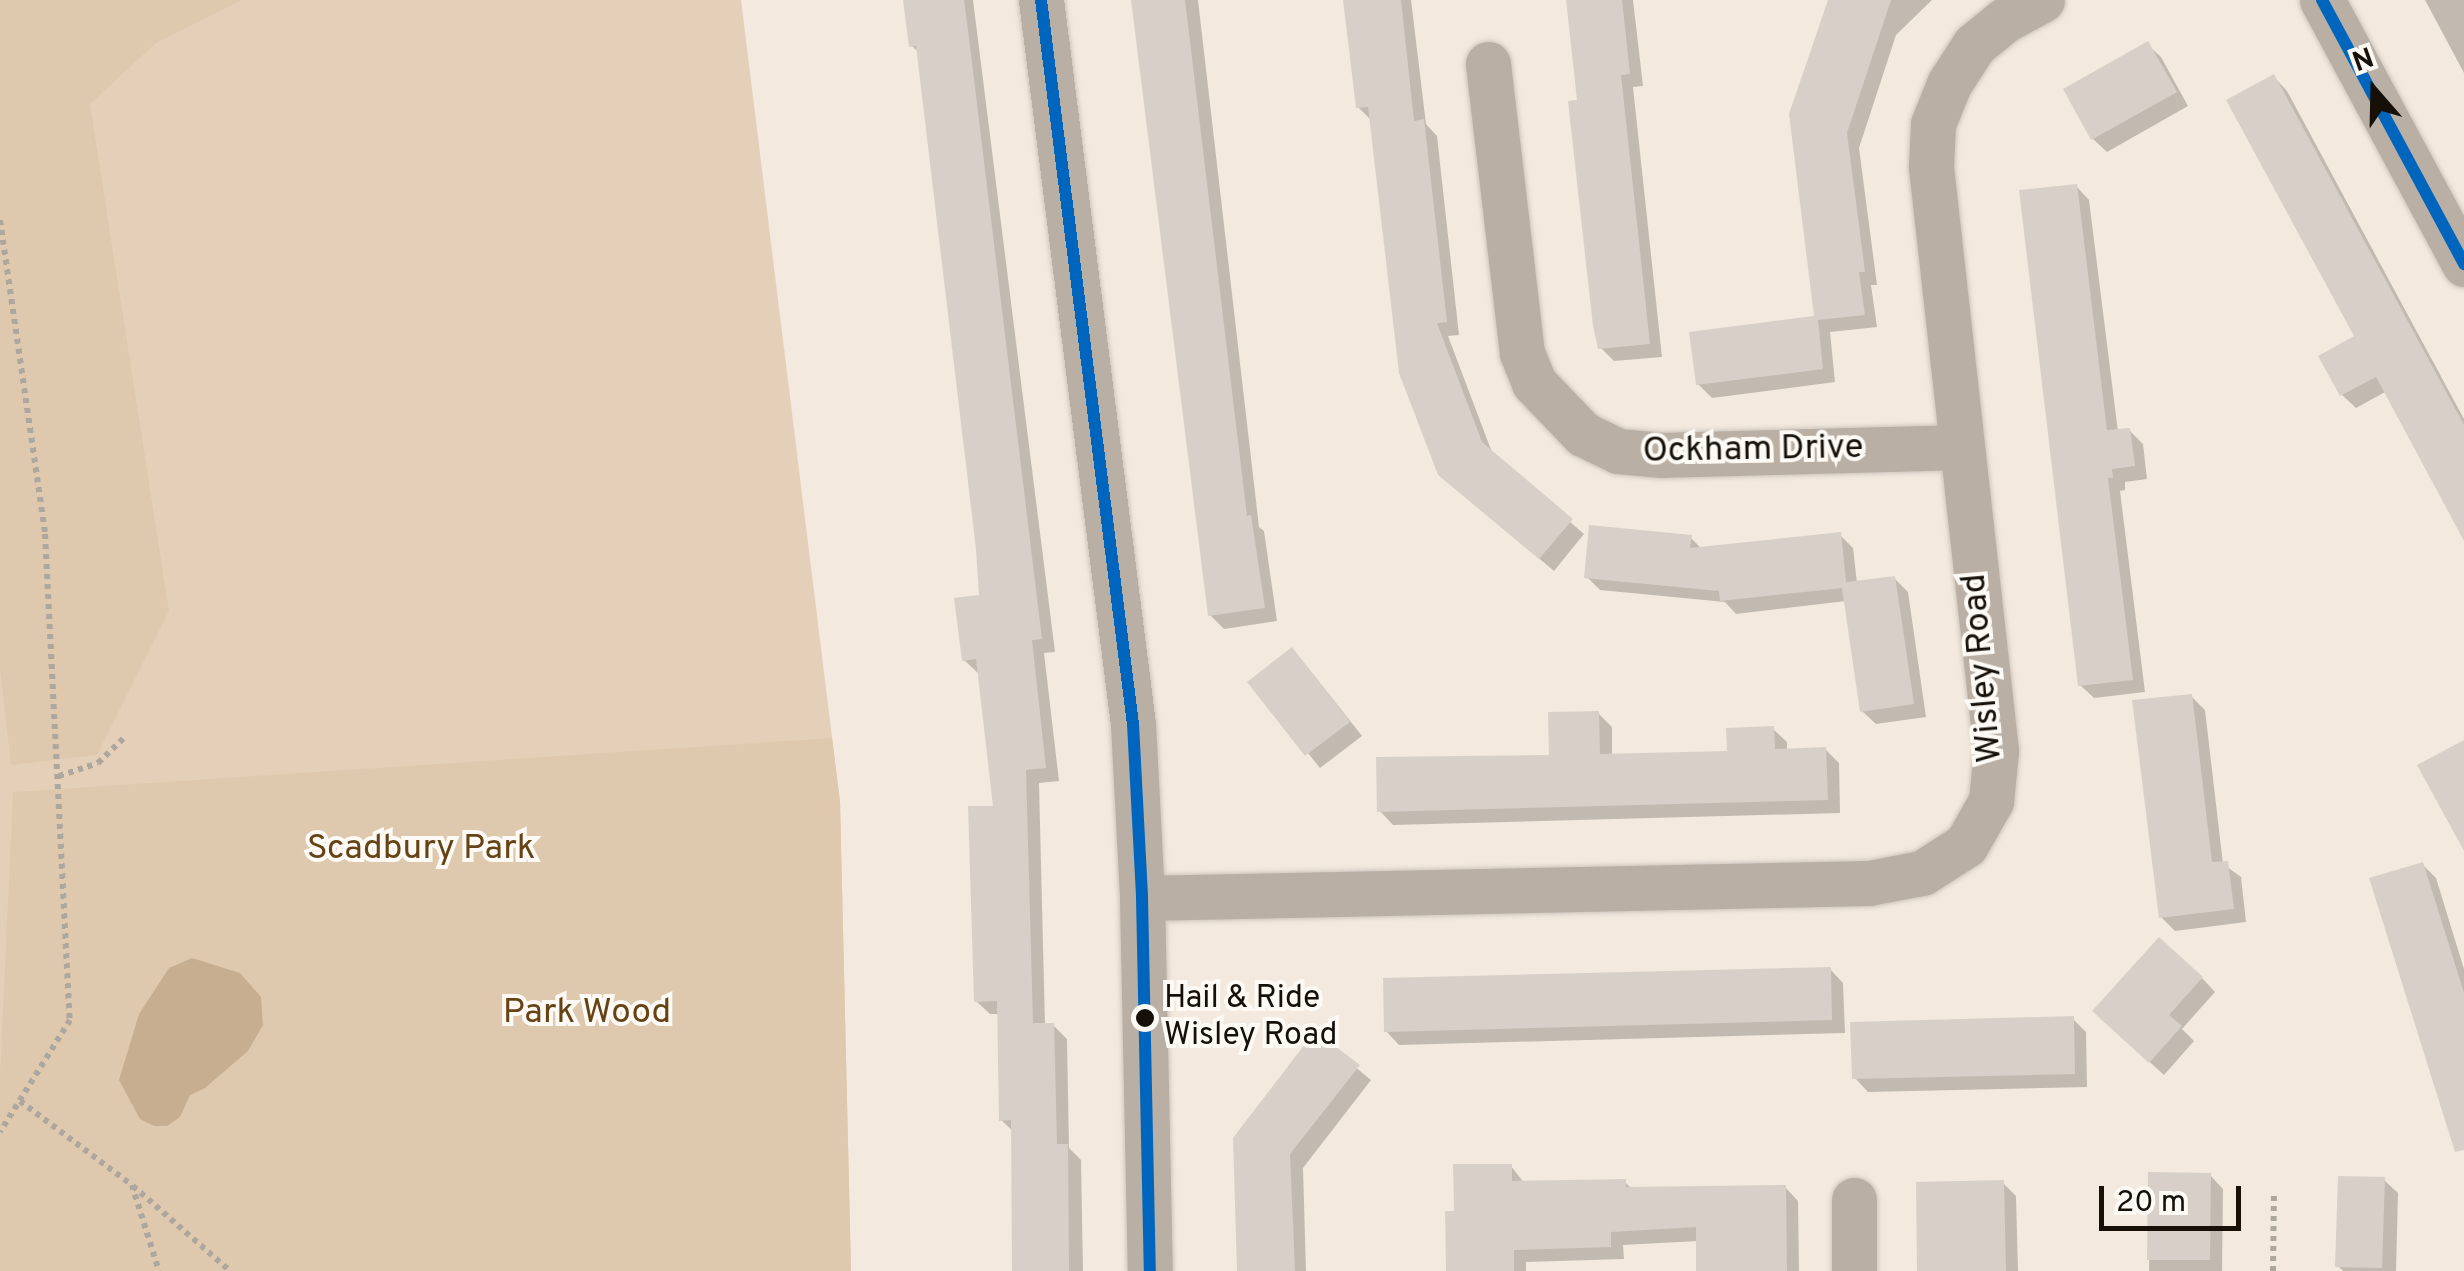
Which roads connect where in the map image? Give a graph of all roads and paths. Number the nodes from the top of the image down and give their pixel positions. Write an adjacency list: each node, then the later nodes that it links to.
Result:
1 (1042, 0): 10 (street)
2 (2042, 0): 7 (street, Wisley Road)
3 (2322, 0): 6 (street)
4 (1488, 64): 7 (street, Ockham Drive)
5 (0, 220): 9 (path)
6 (2464, 264)
7 (1961, 447): 10 (street, Wisley Road)
8 (126, 736): 9 (path)
9 (58, 776): 11 (path)
10 (1142, 898): 18 (street)
11 (20, 1101): 12 (path); 13 (path)
12 (0, 1132)
13 (132, 1185): 16 (path); 17 (path)
14 (2274, 1192): 20 (path)
15 (1854, 1200): 19 (street)
16 (160, 1271)
17 (230, 1271)
18 (1150, 1271)
19 (1854, 1271)
20 (2273, 1271)

